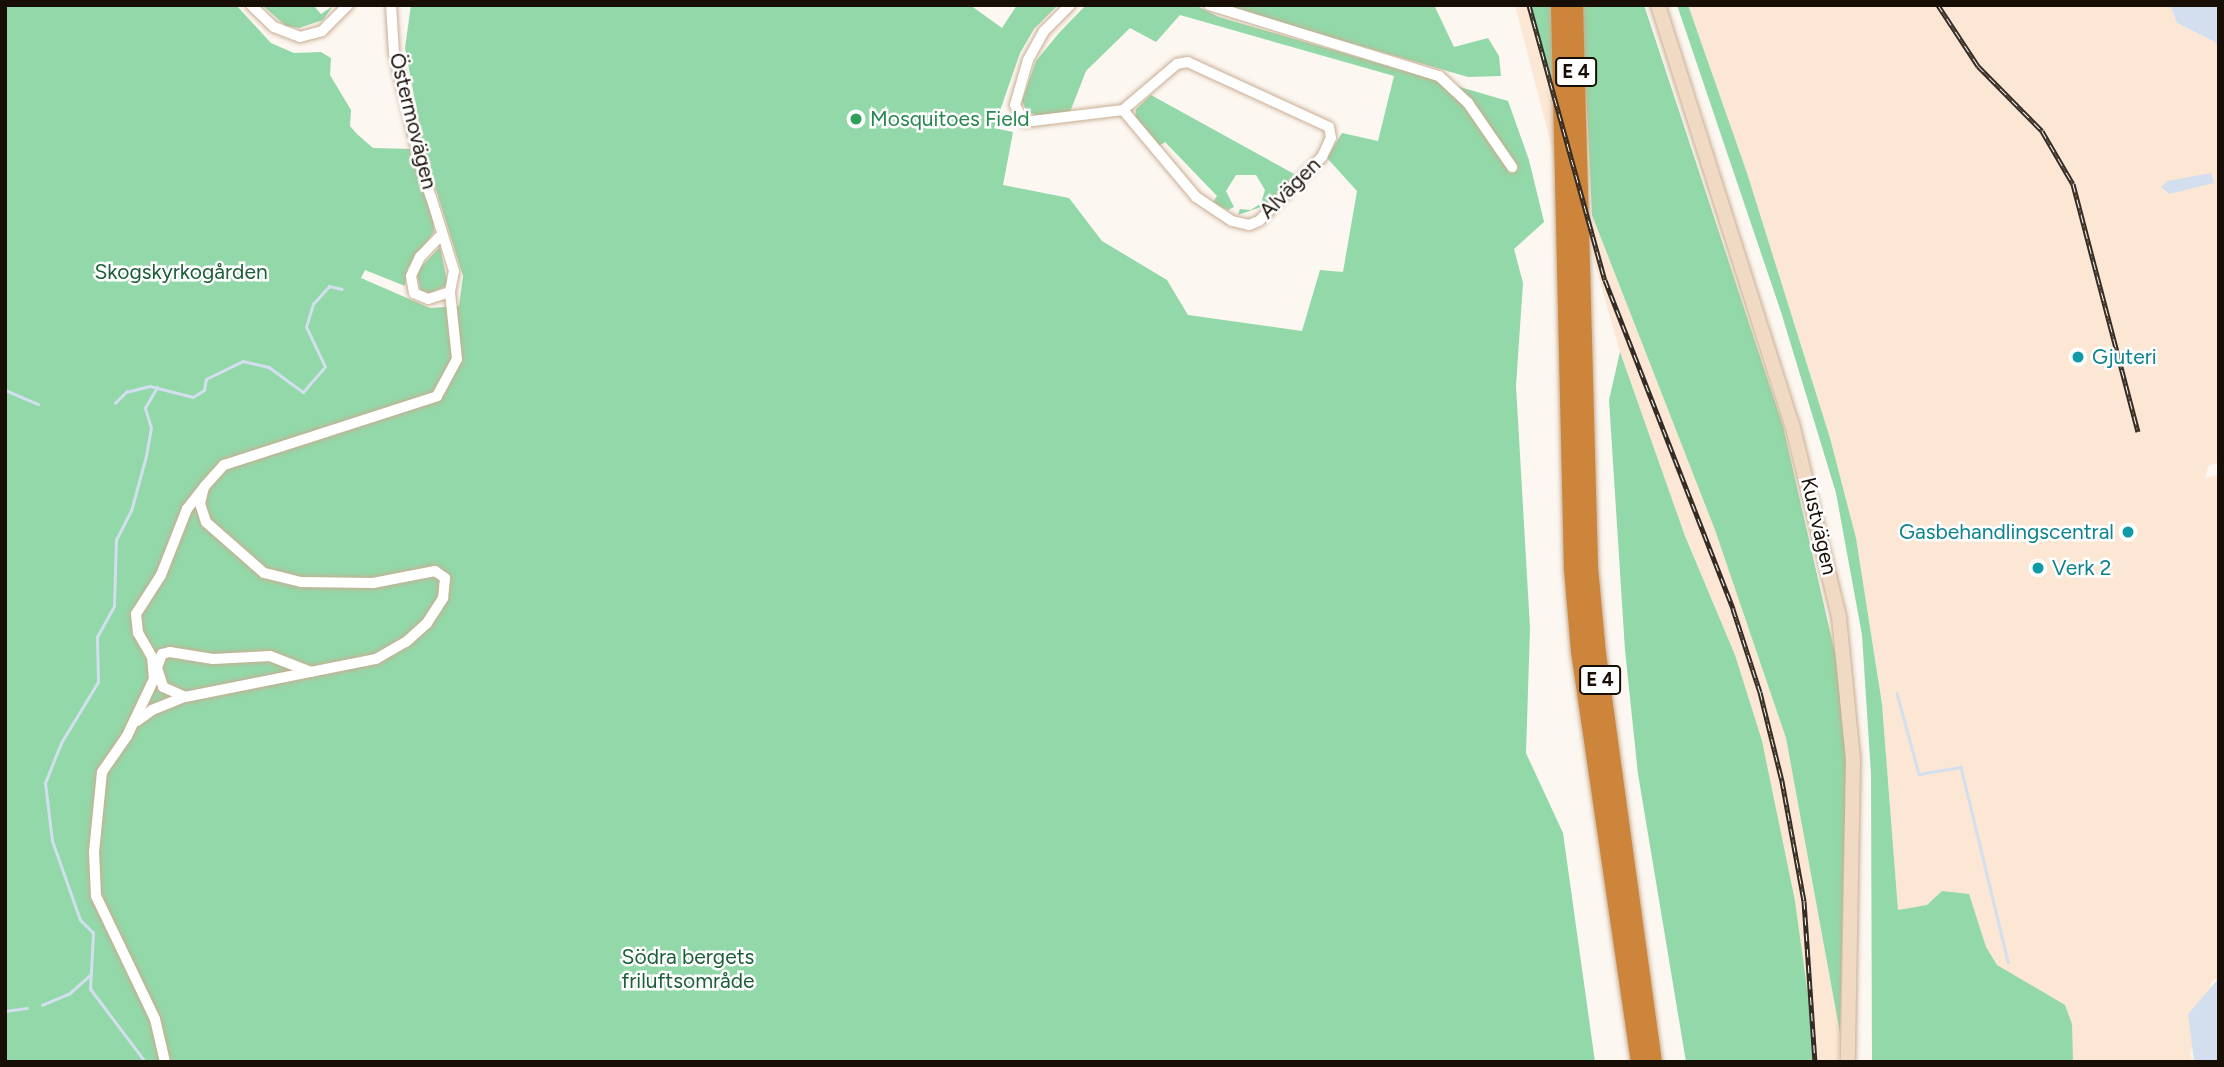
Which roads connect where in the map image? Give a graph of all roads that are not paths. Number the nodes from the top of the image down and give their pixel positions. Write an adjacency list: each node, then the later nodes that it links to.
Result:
1 (251, 5): 2 (street)
2 (348, 5)
3 (391, 5): 11 (street, Östermovägen)
4 (1070, 5): 9 (street)
5 (1209, 5): 10 (street)
6 (1560, 5): 18 (highway, E 4)
7 (1574, 5): 19 (highway, E 4)
8 (1659, 8): 20 (main road, Kustvägen)
9 (1123, 110): 9 (street, Alvägen)
10 (1511, 167)
11 (442, 234): 12 (street, Östermovägen); 12 (street)
12 (450, 292): 13 (street, Östermovägen)
13 (204, 486): 14 (street); 16 (street, Östermovägen)
14 (311, 672): 15 (street); 15 (street)
15 (185, 697): 16 (street)
16 (132, 727): 17 (street)
17 (165, 1062)
18 (1640, 1062)
19 (1653, 1062)
20 (1848, 1062)

